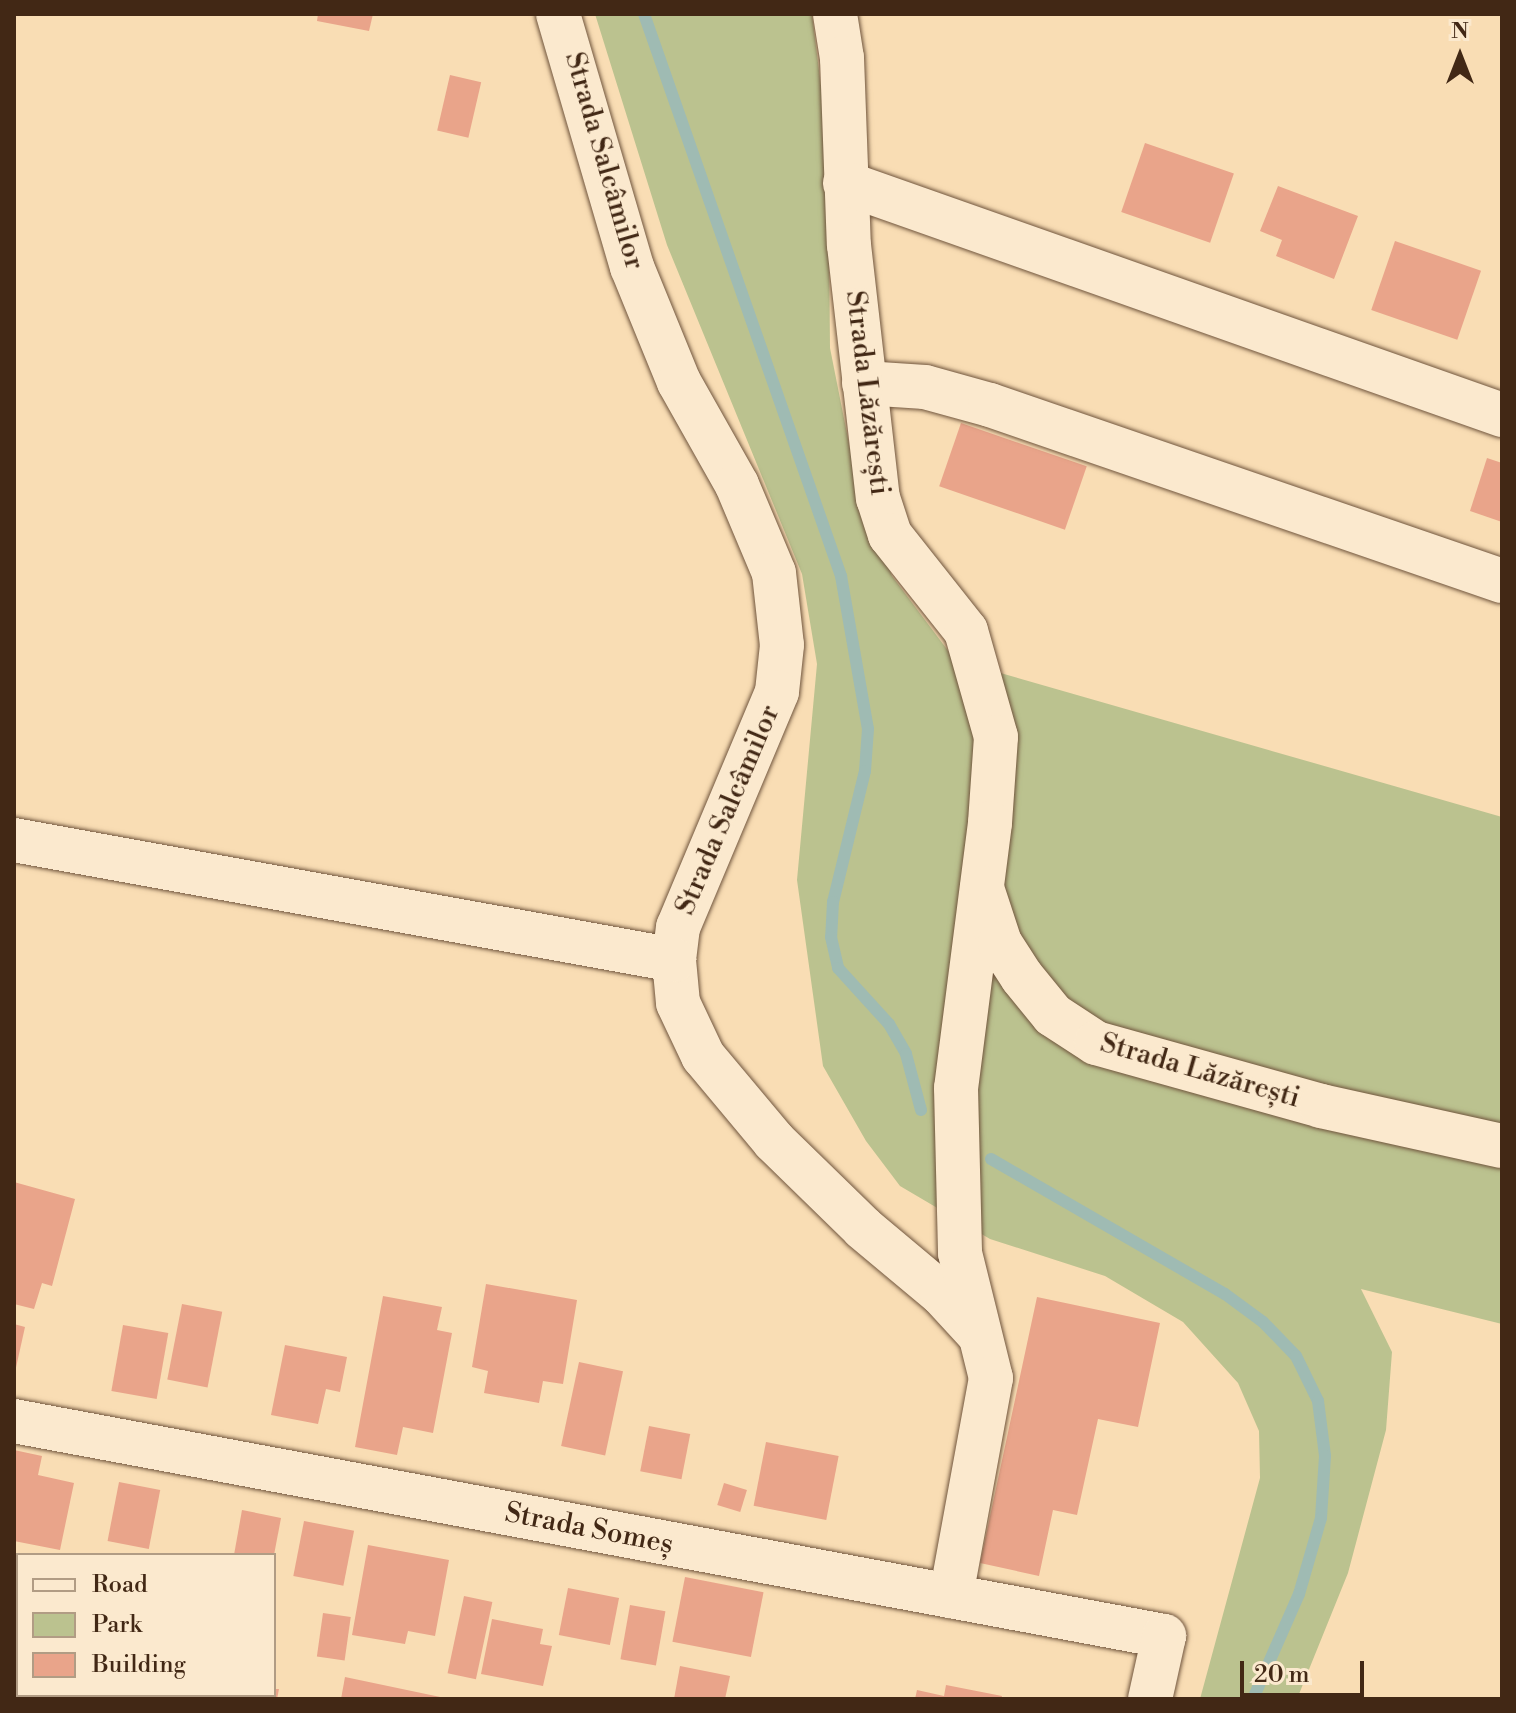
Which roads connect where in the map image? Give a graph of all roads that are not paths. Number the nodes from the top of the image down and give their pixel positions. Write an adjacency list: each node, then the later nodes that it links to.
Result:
1 (558, 14): 9 (street, Strada Salcâmilor)
2 (835, 14): 3 (street, Strada Lăzărești)
3 (845, 183): 4 (street, Strada Lăzărești); 5 (street)
4 (864, 383): 6 (street); 8 (street, Strada Lăzărești)
5 (1502, 415)
6 (1502, 581)
7 (14, 840): 9 (street)
8 (981, 883): 10 (street, Strada Lăzărești); 11 (street, Strada Lăzărești)
9 (674, 960): 11 (street, Strada Salcâmilor)
10 (1502, 1146)
11 (981, 1337): 13 (street, Strada Lăzărești)
12 (14, 1421): 13 (street, Strada Someș)
13 (951, 1596): 14 (street, Strada Someș)
14 (1150, 1699)

